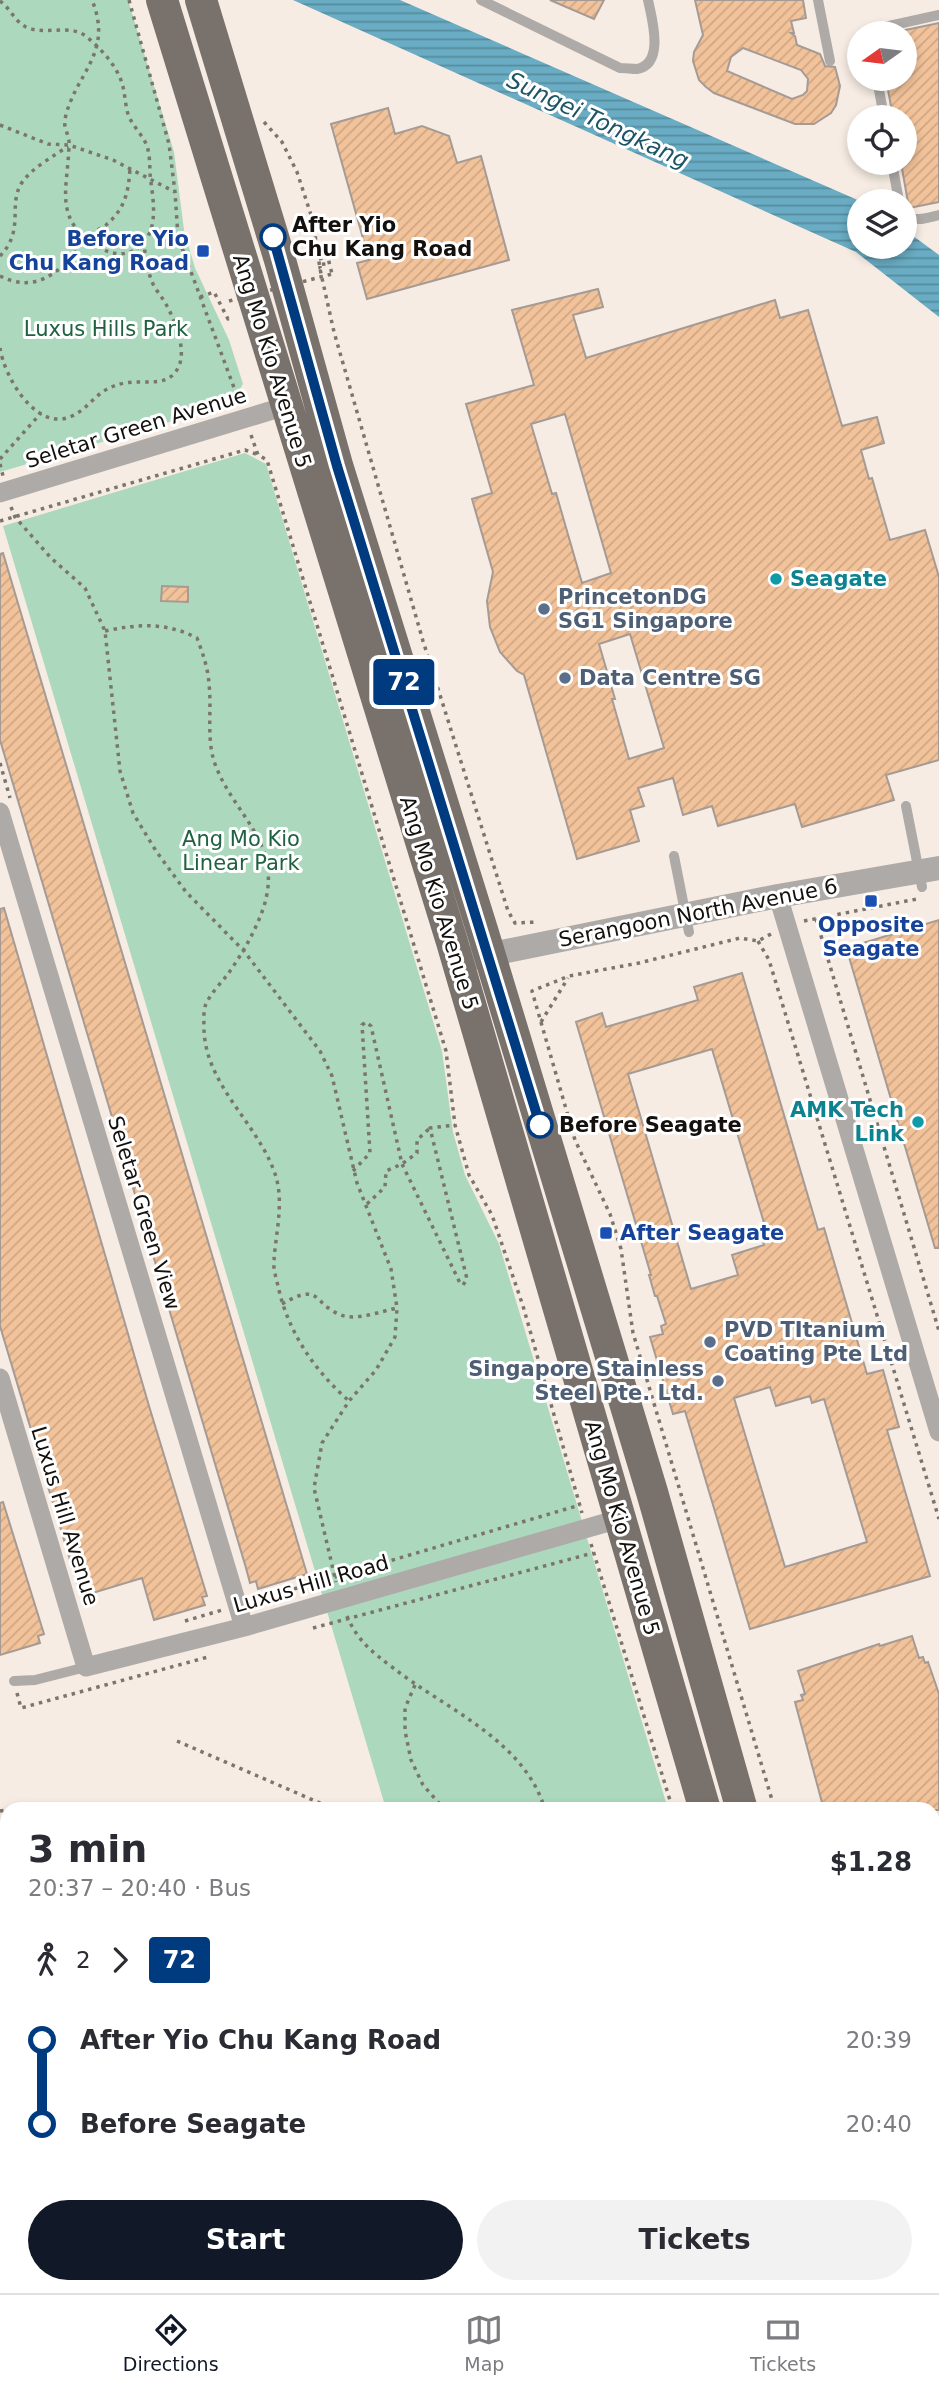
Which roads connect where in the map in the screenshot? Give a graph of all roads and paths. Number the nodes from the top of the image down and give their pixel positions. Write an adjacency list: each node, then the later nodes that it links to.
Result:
1 (92, 0): 11 (path)
2 (129, 0): 18 (path)
3 (162, 0): 28 (main road, Ang Mo Kio Avenue 5)
4 (201, 0): 47 (main road, Ang Mo Kio Avenue 5)
5 (481, 0): 6 (lane)
6 (648, 0)
7 (818, 0): 12 (lane)
8 (0, 1): 11 (path)
9 (939, 15): 10 (lane)
10 (912, 21)
11 (98, 47): 15 (path); 17 (path)
12 (830, 61)
13 (263, 122): 24 (path)
14 (0, 125): 15 (path)
15 (69, 145): 16 (path); 21 (path); 23 (path)
16 (130, 167): 17 (path); 21 (path)
17 (150, 181): 18 (path); 22 (path)
18 (175, 192): 26 (path)
19 (939, 215): 20 (lane)
20 (917, 219)
21 (85, 239): 22 (path); 25 (path)
22 (144, 242): 29 (path)
23 (0, 256)
24 (319, 259): 26 (path, bridge); 43 (path)
25 (0, 276)
26 (199, 297): 30 (path)
27 (0, 348): 29 (path)
28 (286, 406): 30 (street, Seletar Green Avenue); 48 (main road, Ang Mo Kio Avenue 5)
29 (41, 413): 32 (path)
30 (245, 418): 31 (path); 33 (street, Seletar Green Avenue)
31 (258, 455): 34 (path); 51 (path)
32 (0, 459)
33 (3, 492): 34 (path)
34 (15, 517): 35 (path); 36 (path)
35 (0, 521)
36 (105, 631): 46 (path); 46 (path)
37 (906, 806): 40 (lane)
38 (0, 811): 68 (street, Seletar Green View)
39 (674, 856): 44 (lane)
40 (929, 881): 41 (street, Serangoon North Avenue 6); 42 (path)
41 (782, 911): 42 (path); 44 (street, Serangoon North Avenue 6); 45 (path); 61 (street)
42 (816, 919): 58 (path)
43 (515, 923)
44 (688, 924): 47 (street, Serangoon North Avenue 6)
45 (758, 941): 49 (path); 64 (path)
46 (244, 951): 54 (path); 56 (path)
47 (491, 962): 48 (street, Serangoon North Avenue 6); 71 (main road, Ang Mo Kio Avenue 5)
48 (459, 969): 63 (main road, Ang Mo Kio Avenue 5)
49 (569, 976): 50 (path); 50 (path)
50 (540, 1023): 83 (path)
51 (455, 1125): 52 (path); 62 (path)
52 (429, 1128): 53 (path); 53 (path)
53 (402, 1164): 54 (path); 55 (path)
54 (353, 1171): 55 (path)
55 (367, 1204): 57 (path)
56 (282, 1304): 57 (path); 60 (path)
57 (397, 1308): 60 (path)
58 (939, 1331)
59 (0, 1378): 72 (street, Luxus Hill Avenue)
60 (349, 1401): 66 (path)
61 (939, 1432)
62 (580, 1505): 65 (path); 66 (path)
63 (619, 1519): 65 (street, Luxus Hill Road); 74 (main road, Ang Mo Kio Avenue 5)
64 (939, 1519)
65 (586, 1527): 67 (street, Luxus Hill Road); 80 (path)
66 (335, 1577): 67 (path); 68 (path)
67 (340, 1599): 70 (street, Luxus Hill Road); 75 (path)
68 (238, 1605): 69 (path); 70 (street, Seletar Green View)
69 (184, 1621)
70 (244, 1627): 72 (street, Luxus Hill Road)
71 (696, 1648): 74 (main road); 82 (main road, Ang Mo Kio Avenue 5)
72 (86, 1667): 73 (lane, Luxus Hill Road)
73 (14, 1681)
74 (667, 1681): 81 (main road, Ang Mo Kio Avenue 5)
75 (415, 1685): 78 (path); 79 (path)
76 (177, 1741): 77 (path)
77 (318, 1802)
78 (438, 1802)
79 (543, 1802)
80 (671, 1802)
81 (703, 1802)
82 (740, 1802)
83 (773, 1802)

